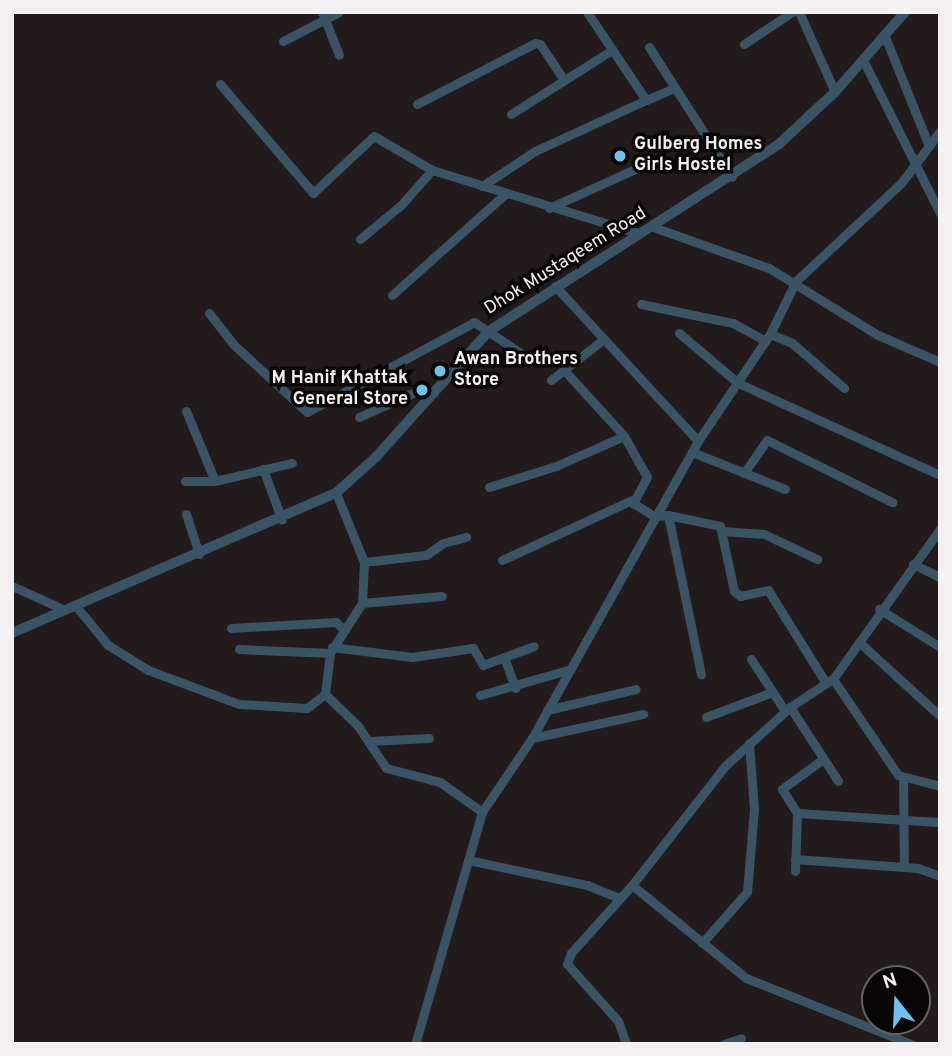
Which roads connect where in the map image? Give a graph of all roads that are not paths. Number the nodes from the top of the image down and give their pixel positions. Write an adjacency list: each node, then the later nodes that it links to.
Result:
1 (339, 12): 6 (street)
2 (587, 12): 11 (street)
3 (792, 12): 9 (street)
4 (799, 12): 17 (street)
5 (905, 12): 7 (street, Dhok Mustaqeem Road)
6 (323, 15): 8 (street); 12 (street)
7 (884, 34): 13 (street, Dhok Mustaqeem Road); 22 (street)
8 (283, 41)
9 (744, 44)
10 (649, 47): 16 (street)
11 (612, 50): 14 (street); 18 (street)
12 (338, 55)
13 (863, 60): 17 (street, Dhok Mustaqeem Road); 24 (street)
14 (564, 80): 19 (street); 20 (street)
15 (220, 84): 25 (street)
16 (674, 88): 18 (street); 26 (street)
17 (835, 92): 26 (street, Dhok Mustaqeem Road)
18 (646, 100): 27 (street)
19 (418, 104)
20 (511, 114)
21 (940, 131): 22 (street)
22 (929, 146): 24 (street)
23 (646, 164): 29 (street)
24 (914, 166): 30 (street); 34 (street)
25 (432, 170): 27 (street); 33 (street)
26 (733, 177): 31 (street, Dhok Mustaqeem Road)
27 (482, 186): 28 (street)
28 (506, 193): 29 (street); 36 (street)
29 (549, 208): 32 (street)
30 (940, 213)
31 (653, 227): 32 (street, Dhok Mustaqeem Road); 34 (street)
32 (638, 233): 35 (street, Dhok Mustaqeem Road)
33 (360, 239)
34 (796, 281): 41 (street); 44 (street)
35 (555, 286): 39 (street, Dhok Mustaqeem Road); 42 (street)
36 (392, 295)
37 (641, 304): 41 (street)
38 (209, 313): 39 (street)
39 (489, 331): 43 (street); 49 (street, Dhok Mustaqeem Road)
40 (679, 333): 47 (street)
41 (767, 338): 47 (street); 48 (street)
42 (604, 339): 45 (street); 53 (street)
43 (525, 356)
44 (940, 362)
45 (564, 370): 46 (street); 52 (street)
46 (551, 380)
47 (738, 383): 53 (street); 58 (street)
48 (845, 388)
49 (434, 393): 51 (street); 63 (street, Dhok Mustaqeem Road)
50 (186, 411): 60 (street)
51 (359, 417)
52 (624, 436): 61 (street); 64 (street)
53 (698, 441): 54 (street)
54 (692, 452): 57 (street); 68 (street)
55 (292, 463): 56 (street)
56 (264, 469): 60 (street); 69 (street)
57 (744, 473): 62 (street); 65 (street)
58 (940, 475)
59 (185, 481): 60 (street)
60 (215, 481)
61 (489, 488)
62 (785, 489)
63 (336, 493): 69 (street, Dhok Mustaqeem Road); 76 (street)
64 (632, 500): 68 (street); 75 (street)
65 (892, 502)
66 (186, 514): 73 (street)
67 (668, 515): 68 (street); 71 (street); 95 (street)
68 (654, 516): 94 (street)
69 (282, 520): 73 (street, Dhok Mustaqeem Road)
70 (940, 529): 77 (street)
71 (722, 531): 74 (street); 96 (street)
72 (466, 537): 76 (street)
73 (199, 554): 82 (street, Dhok Mustaqeem Road)
74 (817, 559)
75 (502, 560)
76 (364, 562): 81 (street)
77 (913, 564): 78 (street); 83 (street)
78 (940, 577)
79 (12, 586): 82 (street)
80 (442, 596): 81 (street)
81 (362, 603): 85 (street)
82 (70, 607): 86 (street, Dhok Mustaqeem Road); 100 (street)
83 (879, 609): 87 (street); 89 (street)
84 (231, 628): 85 (street)
85 (342, 628): 91 (street)
86 (12, 633)
87 (859, 642): 96 (street); 105 (street)
88 (534, 646): 92 (street)
89 (940, 647)
90 (239, 649): 91 (street)
91 (331, 650): 92 (street); 100 (street)
92 (504, 657): 97 (street)
93 (751, 659): 99 (street)
94 (568, 670): 97 (street); 103 (street)
95 (701, 675)
96 (829, 681): 102 (street); 112 (street)
97 (515, 688): 101 (street)
98 (636, 689): 103 (street)
99 (770, 693): 102 (street); 106 (street)
100 (325, 694): 109 (street)
101 (480, 695)
102 (788, 709): 110 (street); 111 (street)
103 (547, 710): 108 (street)
104 (643, 714): 108 (street)
105 (940, 716)
106 (706, 717)
107 (429, 738): 109 (street)
108 (532, 738): 115 (street)
109 (369, 741): 115 (street)
110 (748, 743): 124 (street); 126 (street)
111 (824, 759): 113 (street); 116 (street)
112 (903, 777): 114 (street); 117 (street)
113 (838, 781)
114 (940, 786)
115 (482, 812): 120 (street)
116 (797, 813): 117 (street); 119 (street)
117 (904, 820): 118 (street); 121 (street)
118 (938, 822)
119 (795, 859): 121 (street); 122 (street)
120 (468, 860): 125 (street); 128 (street)
121 (904, 866): 123 (street)
122 (795, 871)
123 (940, 876)
124 (632, 885): 125 (street); 126 (street)
125 (620, 898): 130 (street)
126 (702, 943): 129 (street)
127 (741, 1038): 131 (street)
128 (416, 1041)
129 (905, 1043)
130 (626, 1044)
131 (724, 1044)

